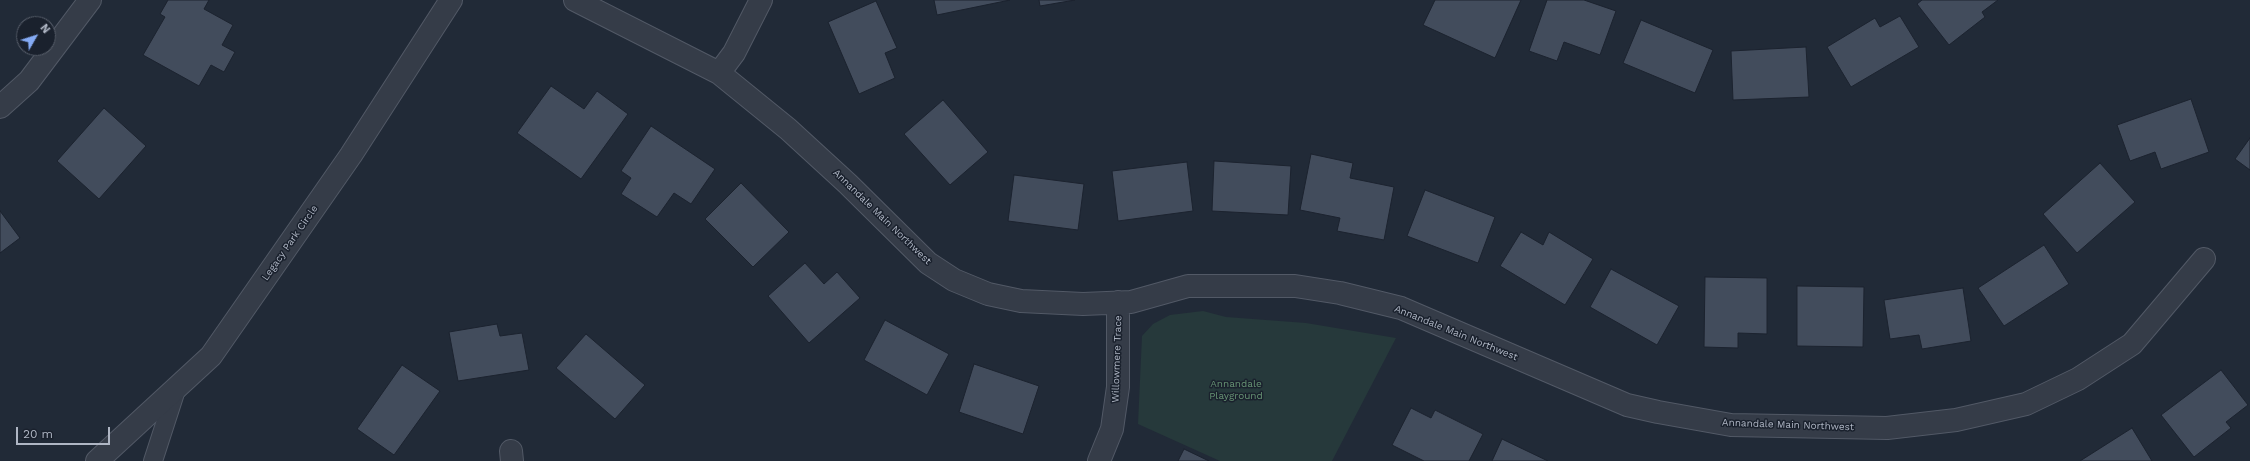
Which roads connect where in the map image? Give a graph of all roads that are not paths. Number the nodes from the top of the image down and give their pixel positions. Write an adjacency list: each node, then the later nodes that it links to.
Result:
1 (90, 0): 6 (street)
2 (451, 0): 9 (street, Legacy Park Circle)
3 (575, 0): 5 (street, Annandale Main Northwest)
4 (761, 0): 5 (street)
5 (719, 73): 8 (street, Annandale Main Northwest)
6 (0, 107)
7 (2204, 259): 8 (street, Annandale Main Northwest)
8 (1118, 302): 12 (street, Willowmere Trace)
9 (177, 387): 10 (street, Legacy Park Circle); 11 (lane)
10 (97, 461)
11 (153, 461)
12 (1099, 461)

